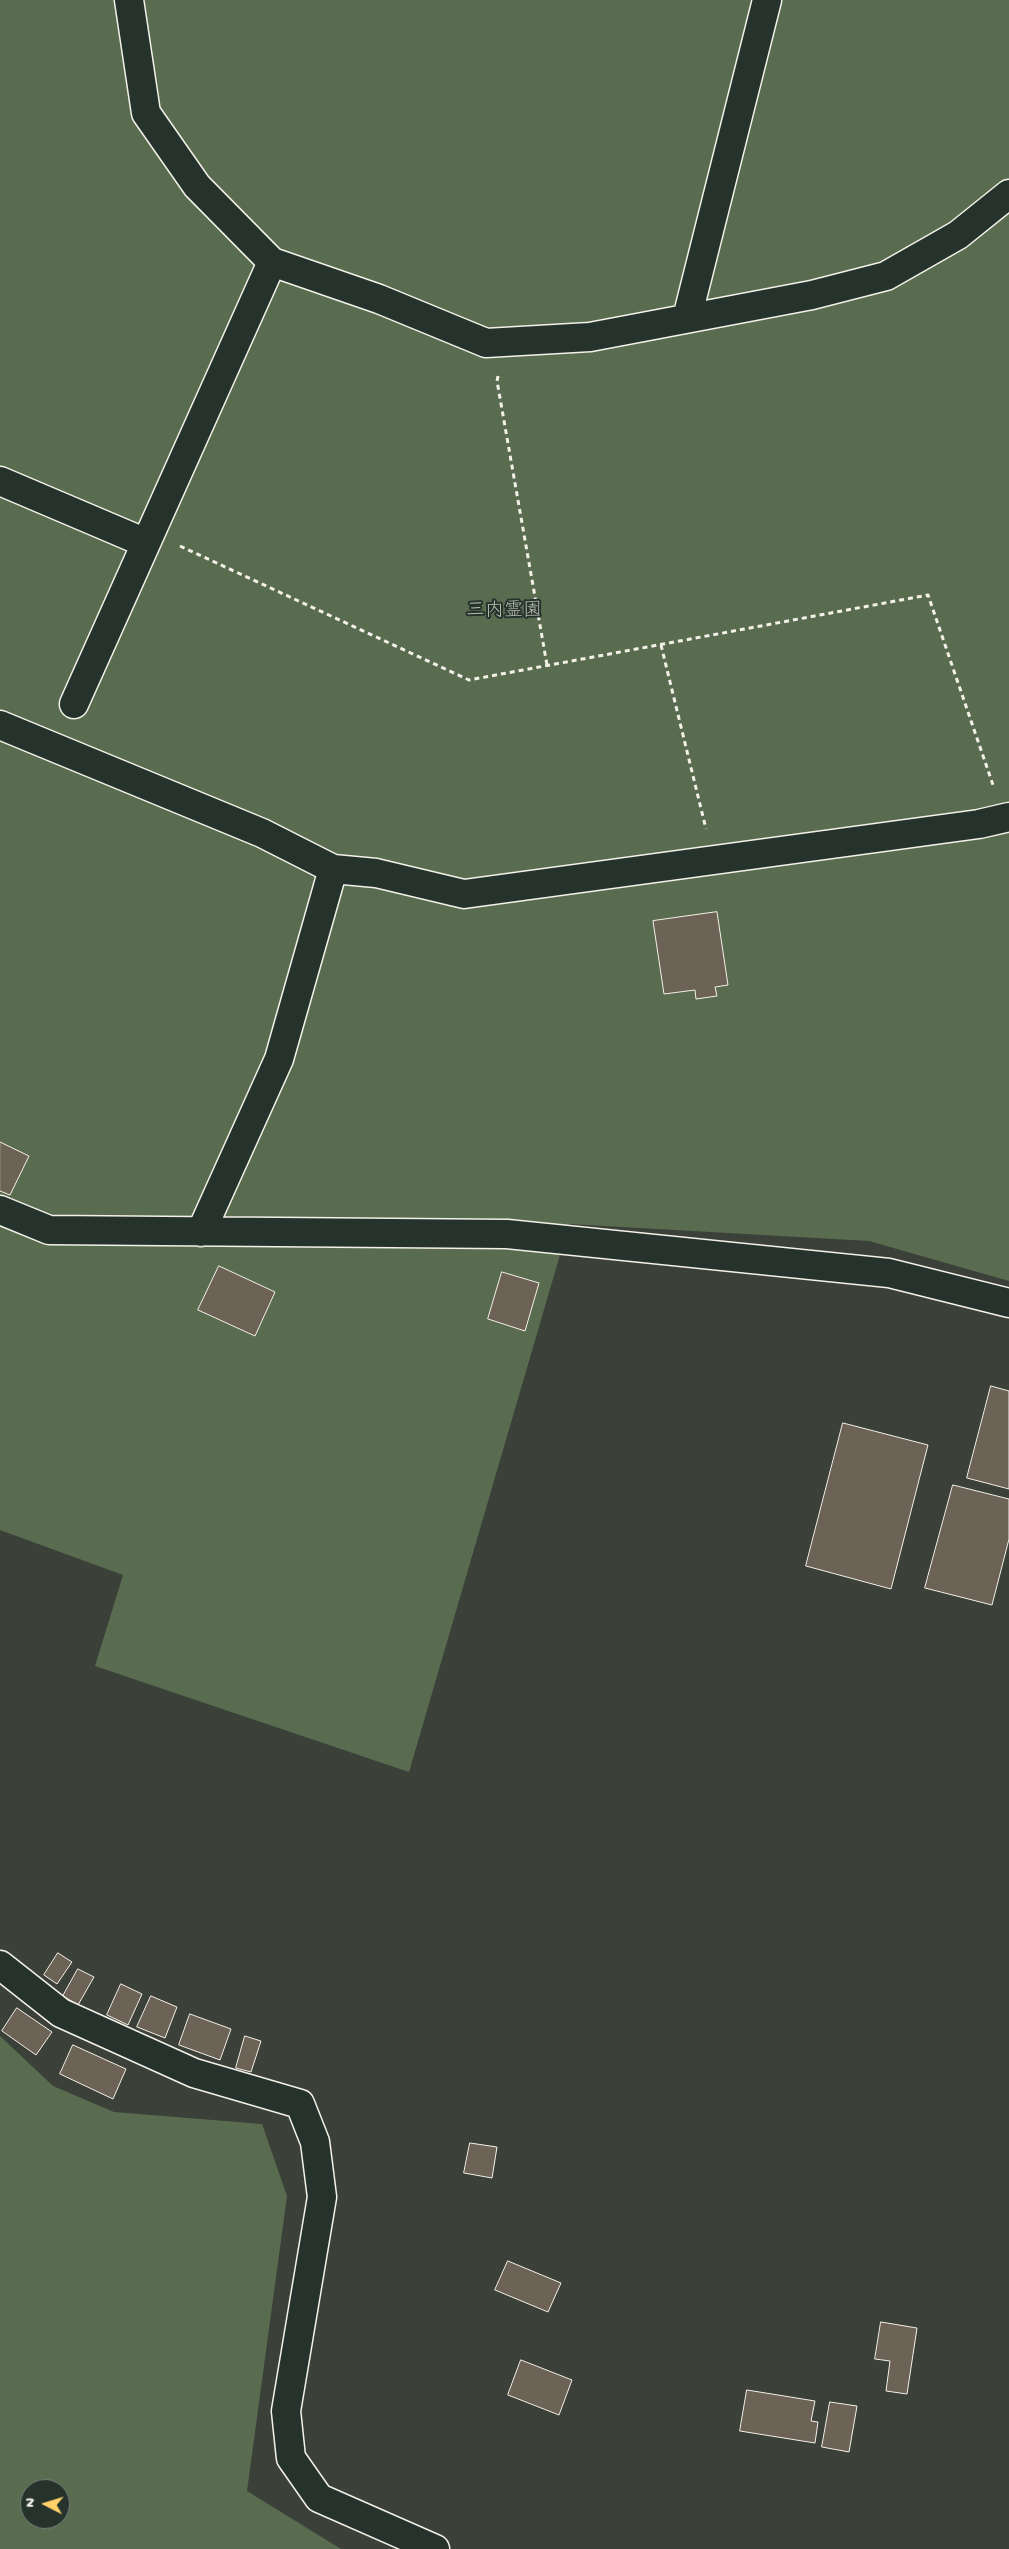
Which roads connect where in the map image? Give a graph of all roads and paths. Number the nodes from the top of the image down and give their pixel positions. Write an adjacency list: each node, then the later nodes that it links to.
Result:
1 (129, 0): 4 (street)
2 (767, 0): 5 (street)
3 (1009, 194): 5 (street)
4 (272, 262): 6 (street); 8 (street)
5 (687, 318): 6 (street)
6 (505, 342): 10 (path)
7 (0, 481): 8 (street)
8 (148, 538): 10 (path); 11 (street)
9 (661, 644): 10 (path); 13 (path); 14 (path)
10 (547, 665)
11 (74, 704)
12 (0, 725): 15 (street)
13 (1006, 818): 14 (street)
14 (714, 860): 15 (street)
15 (333, 869): 17 (street)
16 (0, 1210): 17 (street)
17 (201, 1232): 18 (street)
18 (1009, 1303)
19 (0, 1964): 20 (street)
20 (435, 2549)

